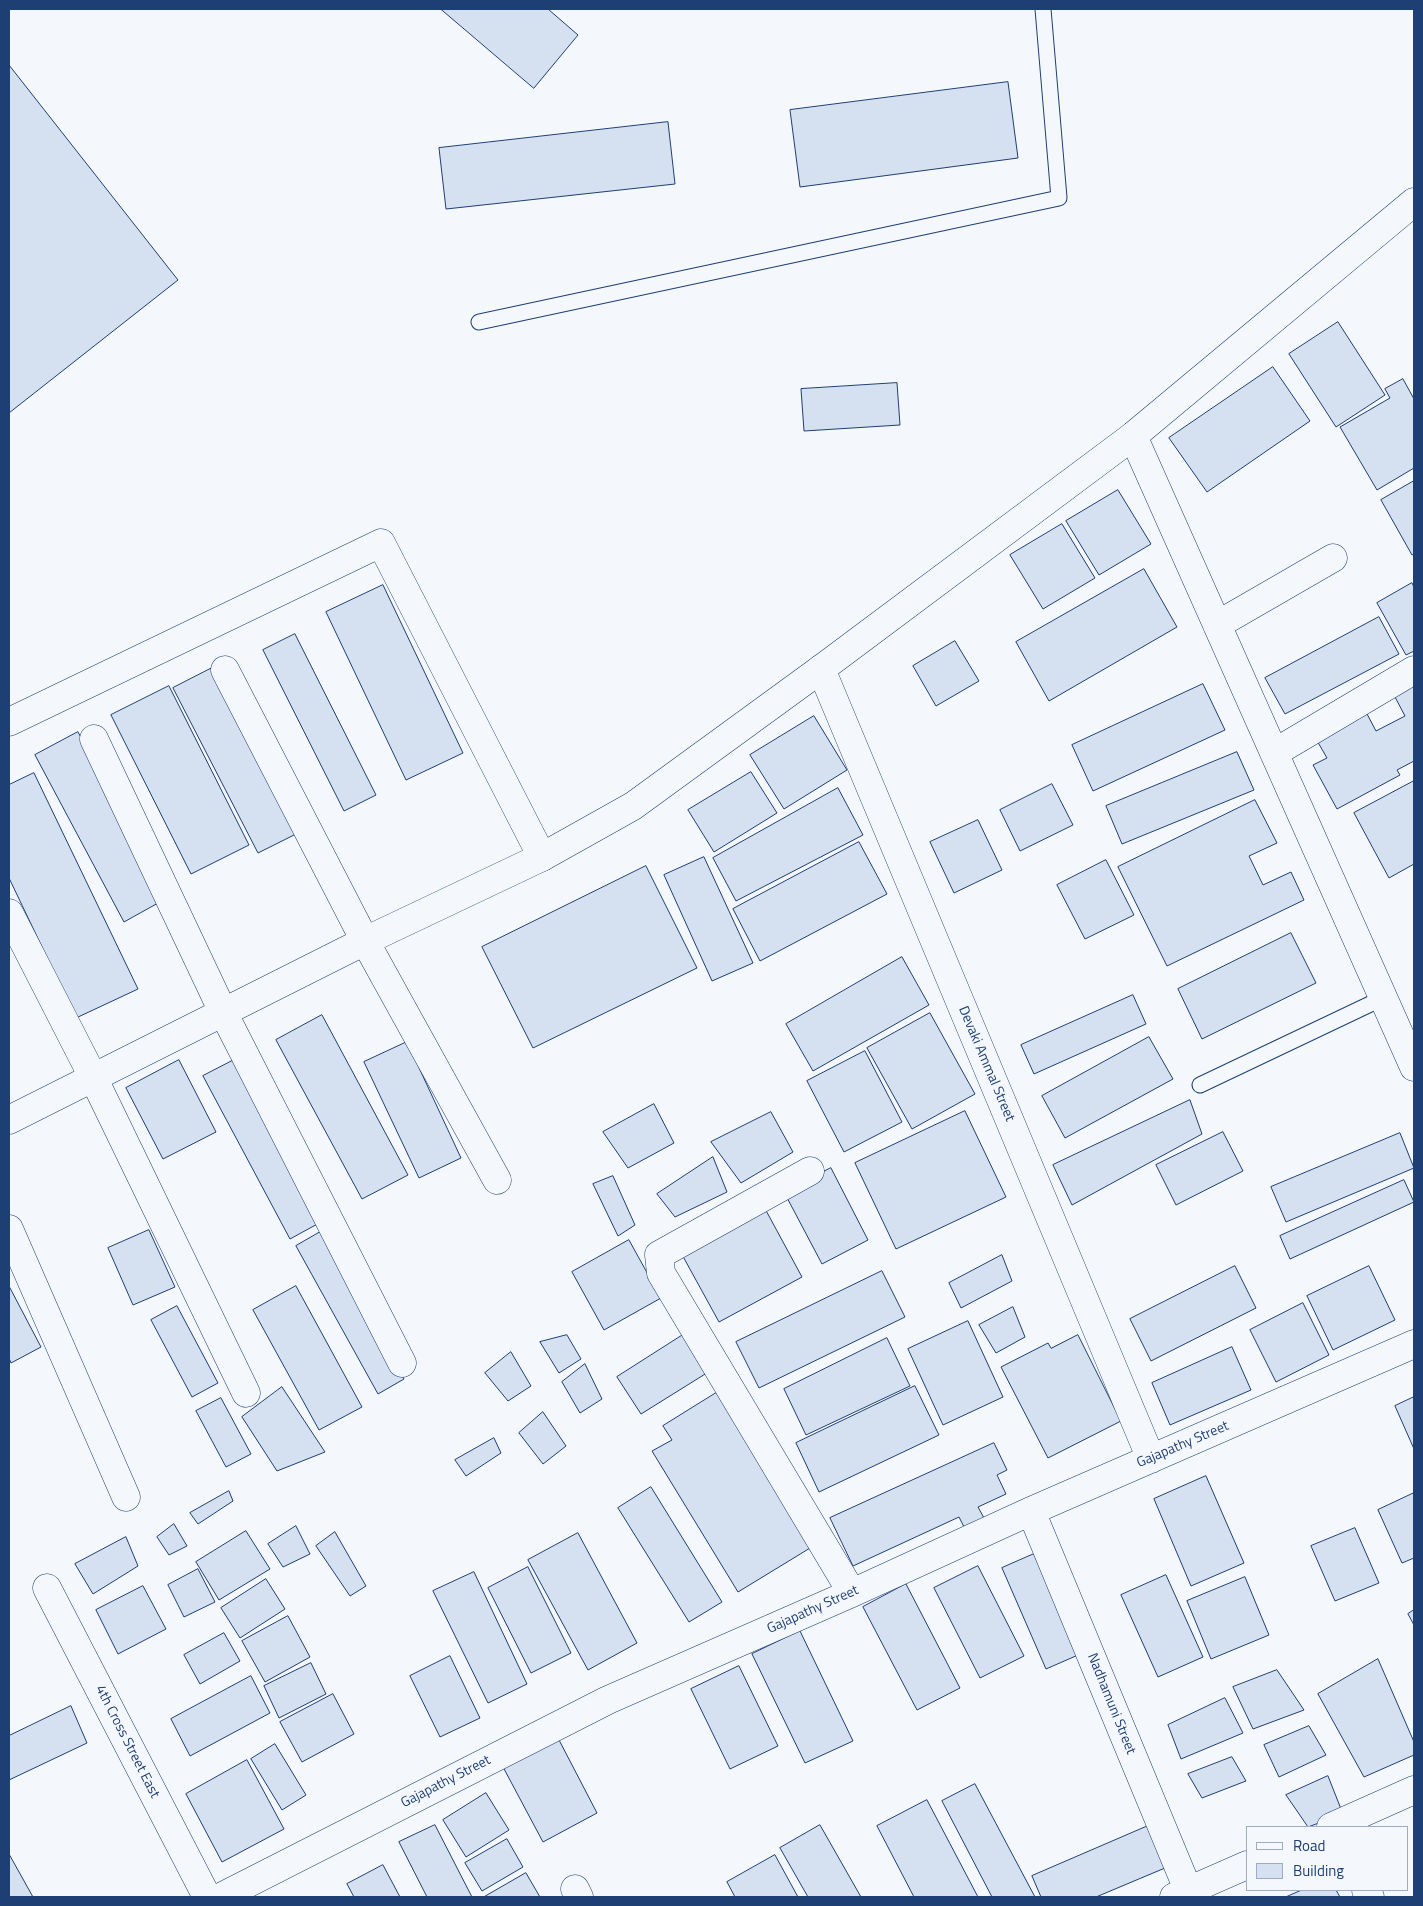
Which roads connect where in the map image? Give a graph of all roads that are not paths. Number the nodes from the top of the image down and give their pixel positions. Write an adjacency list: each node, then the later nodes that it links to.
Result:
1 (1043, 9): 3 (lane)
2 (1414, 202): 4 (street)
3 (480, 322)
4 (1133, 436): 6 (street); 7 (street)
5 (1333, 558): 6 (street)
6 (1218, 625): 12 (street)
7 (821, 669): 13 (street); 28 (street, Devaki Ammal Street)
8 (225, 670): 15 (street)
9 (1414, 670): 12 (street)
10 (9, 722): 13 (street)
11 (94, 739): 17 (street)
12 (1274, 753): 16 (street)
13 (542, 857): 15 (street)
14 (9, 913): 19 (street)
15 (365, 941): 17 (street); 23 (street)
16 (1384, 998): 18 (street); 20 (lane)
17 (223, 1012): 19 (street); 26 (street)
18 (1414, 1067)
19 (93, 1077): 21 (street); 27 (street)
20 (1200, 1085)
21 (9, 1120)
22 (810, 1171): 32 (street)
23 (496, 1180)
24 (9, 1229): 29 (street)
25 (1414, 1344): 28 (street, Gajapathy Street)
26 (402, 1363)
27 (246, 1393)
28 (1151, 1459): 30 (street, Gajapathy Street)
29 (126, 1496)
30 (1031, 1511): 32 (street, Gajapathy Street); 36 (street, Nadhamuni Street)
31 (47, 1588): 37 (street, 4th Cross Street East)
32 (852, 1593): 38 (street, Gajapathy Street)
33 (1414, 1790): 34 (street)
34 (1335, 1826)
35 (1246, 1865): 36 (street)
36 (1185, 1895)
37 (207, 1897)
38 (222, 1897)

